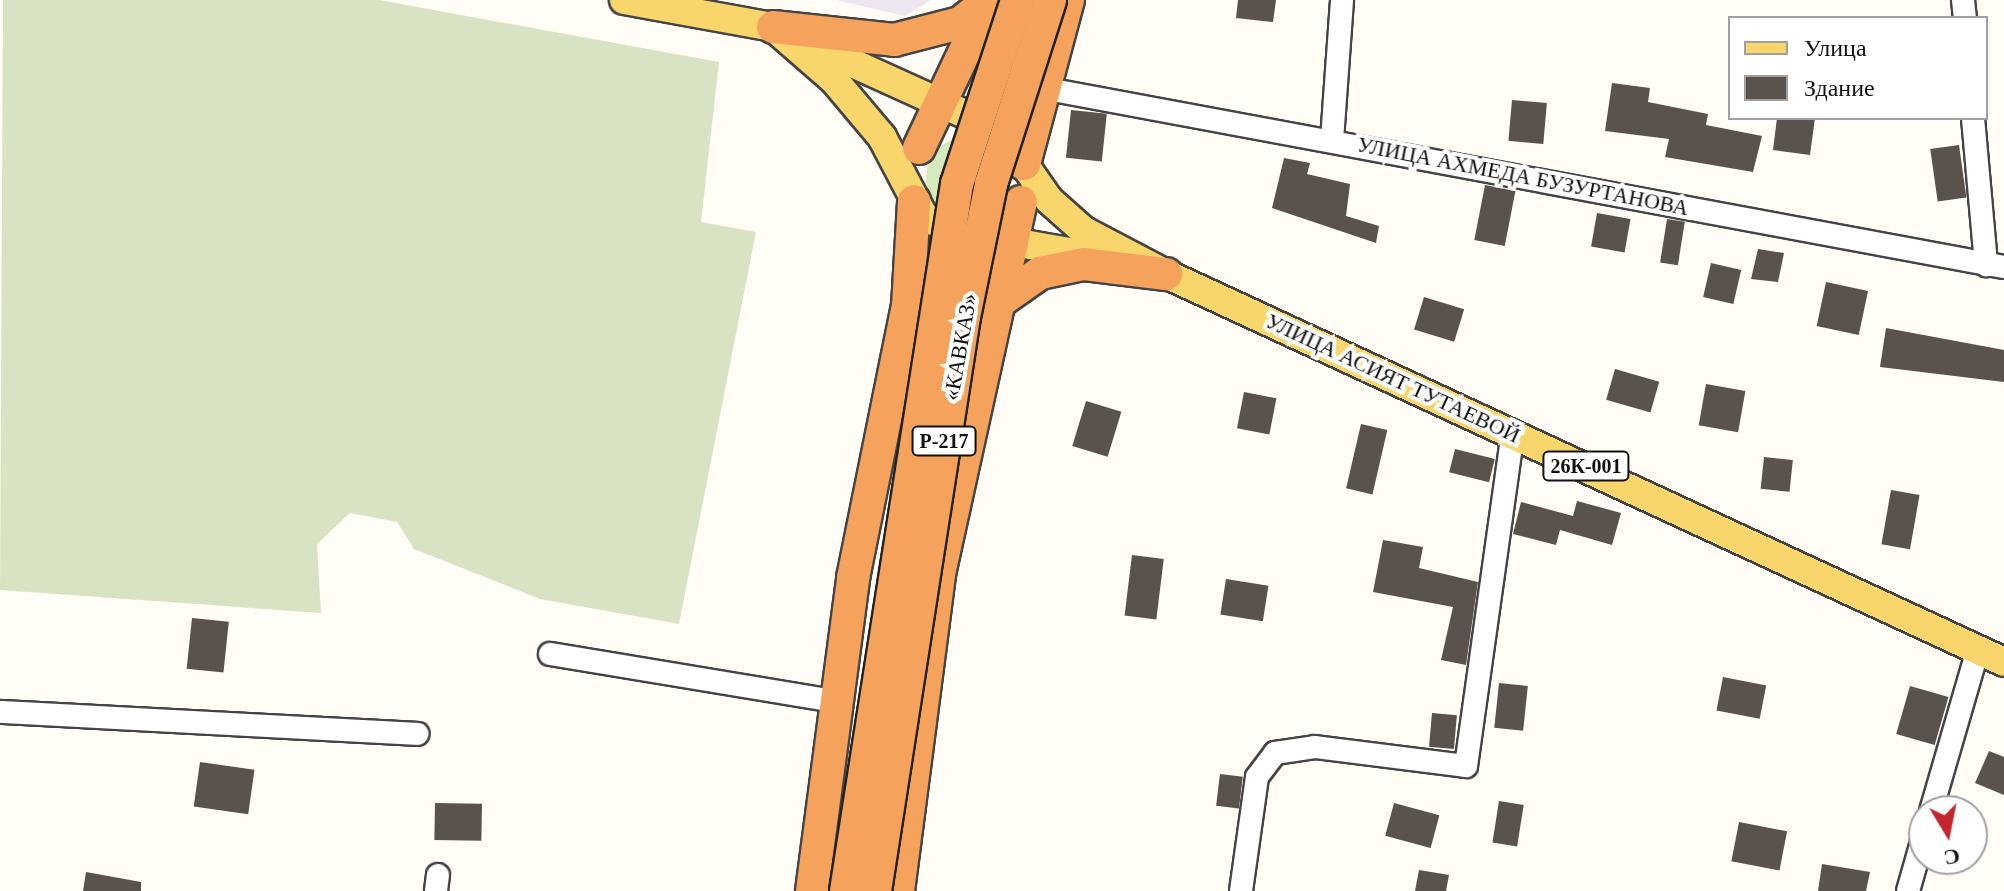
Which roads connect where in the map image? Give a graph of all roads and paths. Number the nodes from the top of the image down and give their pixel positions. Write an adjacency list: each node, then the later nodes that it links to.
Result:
1 (624, 0): 7 (main road)
2 (989, 0): 7 (highway); 9 (highway)
3 (1017, 0): 31 (highway, «КАВКАЗ» / Р-217, bridge)
4 (1050, 0): 32 (highway, «КАВКАЗ» / Р-217, bridge)
5 (1068, 0): 8 (highway)
6 (1342, 0): 12 (street)
7 (773, 27): 9 (main road); 15 (main road)
8 (1042, 88): 12 (street, УЛИЦА АХМЕДА БУЗУРТАНОВА); 14 (highway)
9 (940, 102): 11 (main road); 13 (highway)
10 (1973, 120): 19 (street)
11 (985, 123): 13 (main road); 14 (main road)
12 (1332, 140): 19 (street, УЛИЦА АХМЕДА БУЗУРТАНОВА)
13 (919, 148): 15 (main road)
14 (1023, 160): 16 (main road); 20 (main road, УЛИЦА АСИЯТ ТУТАЕВОЙ)
15 (914, 201): 17 (main road); 26 (highway)
16 (1021, 202): 17 (main road); 18 (highway)
17 (975, 236): 18 (main road)
18 (1013, 242): 20 (main road); 21 (highway)
19 (1995, 266)
20 (1166, 274): 21 (highway); 22 (main road, УЛИЦА АСИЯТ ТУТАЕВОЙ / 26К-001)
21 (999, 302): 33 (highway, Р-217)
22 (1513, 433): 23 (main road, УЛИЦА АСИЯТ ТУТАЕВОЙ / 26К-001); 34 (street)
23 (1978, 649): 25 (main road, УЛИЦА АСИЯТ ТУТАЕВОЙ / 26К-001); 29 (street)
24 (550, 654): 26 (street)
25 (2004, 662)
26 (835, 701): 30 (highway)
27 (0, 710): 28 (street)
28 (417, 734)
29 (1936, 795)
30 (812, 891)
31 (846, 891)
32 (875, 891)
33 (898, 891)
34 (1241, 891)

